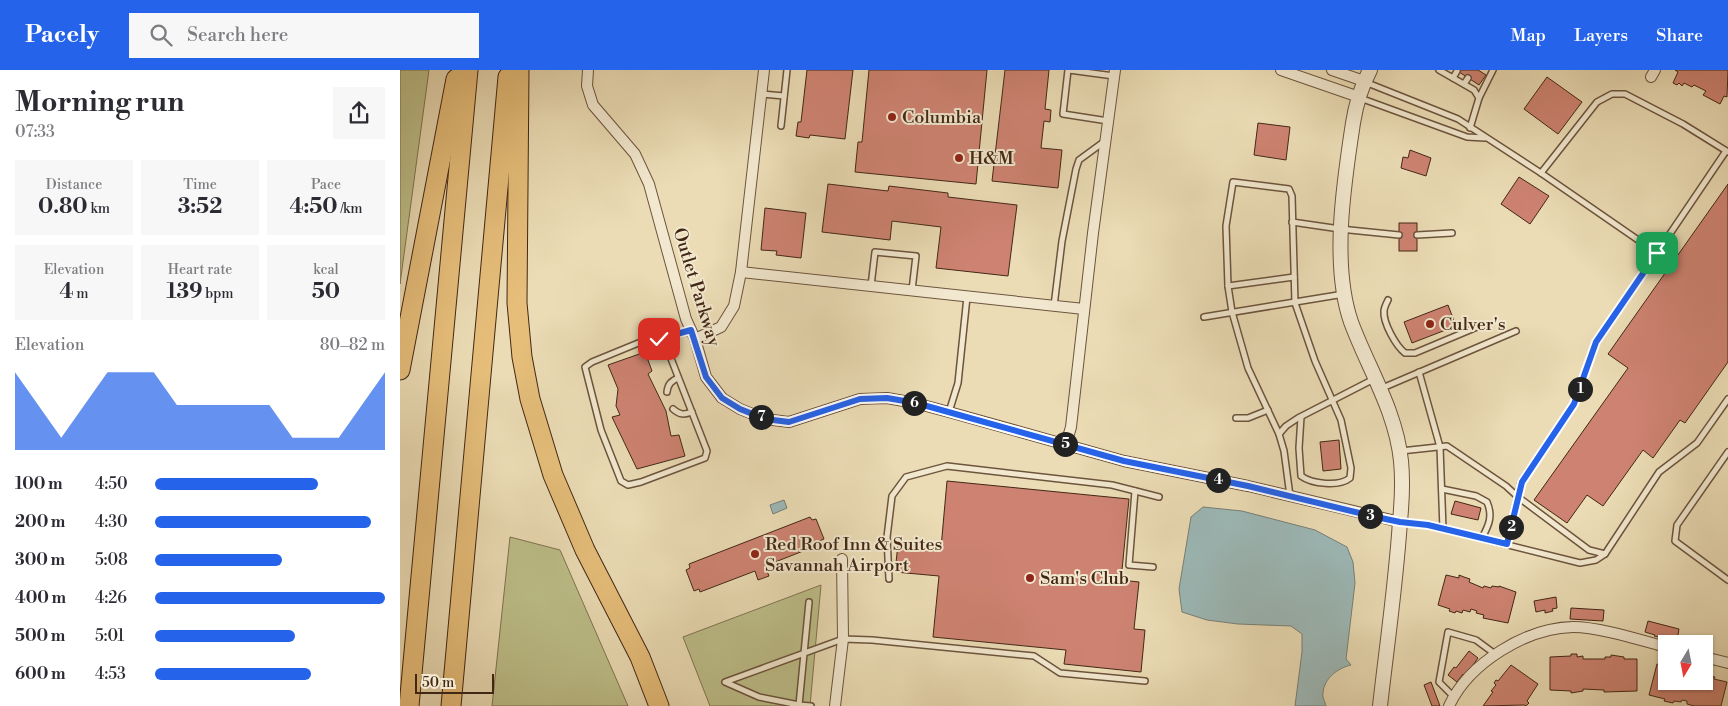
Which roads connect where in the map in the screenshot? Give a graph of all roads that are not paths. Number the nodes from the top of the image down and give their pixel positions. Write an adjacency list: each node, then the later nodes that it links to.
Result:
1 (458, 70): 53 (highway)
2 (468, 70): 95 (highway)
3 (509, 70): 96 (highway)
4 (519, 70): 97 (highway)
5 (588, 70): 51 (street, Outlet Parkway)
6 (764, 70): 19 (street)
7 (786, 70): 20 (lane)
8 (1068, 70): 14 (lane); 23 (lane)
9 (1281, 70): 21 (street)
10 (1332, 70): 15 (street)
11 (1441, 70): 16 (lane)
12 (1493, 70): 22 (lane)
13 (1457, 71): 16 (lane)
14 (1114, 73): 23 (street)
15 (1367, 76): 21 (street); 25 (lane)
16 (1452, 78): 18 (lane)
17 (1468, 78): 18 (lane)
18 (1464, 84): 22 (lane)
19 (761, 94): 20 (lane); 36 (street)
20 (784, 96): 24 (lane)
21 (1359, 97): 26 (lane); 31 (street)
22 (1480, 98): 25 (lane)
23 (1108, 121): 27 (street)
24 (781, 126)
25 (1470, 128): 26 (lane)
26 (1485, 138): 29 (lane)
27 (1105, 141): 45 (lane); 46 (street)
28 (1727, 152): 29 (lane); 35 (lane)
29 (1541, 173): 35 (lane)
30 (1292, 222): 31 (lane); 37 (lane); 39 (lane)
31 (1340, 229): 34 (lane); 41 (street)
32 (1452, 233): 33 (lane)
33 (1417, 234)
34 (1399, 235)
35 (1657, 253): 75 (lane)
36 (742, 272): 38 (street); 51 (street)
37 (1294, 277): 39 (lane); 44 (lane)
38 (871, 286): 40 (street); 40 (lane)
39 (1228, 286): 47 (lane)
40 (912, 290): 42 (street)
41 (1345, 294): 44 (lane); 56 (street)
42 (966, 296): 45 (street); 63 (lane)
43 (1388, 300): 49 (lane)
44 (1295, 303): 47 (lane); 58 (lane)
45 (1054, 306): 46 (street)
46 (1084, 309): 67 (street)
47 (1232, 312): 48 (lane); 61 (lane)
48 (1204, 317)
49 (1477, 327)
50 (1516, 331): 54 (lane)
51 (693, 334): 52 (lane); 63 (street, Outlet Parkway)
52 (662, 338): 55 (lane); 62 (lane)
53 (400, 370)
54 (1419, 372): 56 (lane); 68 (lane)
55 (678, 378): 57 (lane); 62 (lane)
56 (1377, 384): 58 (lane); 69 (street)
57 (667, 392)
58 (1333, 399): 64 (lane); 64 (lane)
59 (1728, 399): 80 (lane)
60 (674, 409): 62 (lane)
61 (1268, 410): 65 (lane); 66 (lane)
62 (692, 412)
63 (949, 412): 67 (street, Outlet Parkway)
64 (1301, 417): 66 (lane)
65 (1236, 418)
66 (1279, 434): 73 (lane)
67 (1066, 444): 73 (street, Outlet Parkway)
68 (1440, 446): 69 (lane); 71 (lane); 75 (lane)
69 (1400, 452): 76 (street)
70 (1728, 452): 84 (lane)
71 (1442, 489): 77 (lane); 78 (lane)
72 (1135, 491): 74 (lane); 82 (lane); 83 (lane)
73 (1290, 496): 76 (street, Outlet Parkway)
74 (1159, 497)
75 (1518, 497): 79 (lane); 80 (lane)
76 (1400, 522): 77 (lane); 100 (street)
77 (1443, 528): 78 (lane)
78 (1482, 538): 79 (lane)
79 (1507, 544): 80 (lane)
80 (1605, 554)
81 (842, 559): 86 (street)
82 (1153, 567)
83 (889, 579)
84 (1728, 580)
85 (808, 602): 88 (lane)
86 (843, 640): 88 (lane); 92 (lane); 99 (street)
87 (1658, 645): 89 (street)
88 (803, 653): 94 (lane); 94 (lane)
89 (1495, 654): 93 (street); 93 (lane)
90 (1713, 659): 91 (street)
91 (1728, 663)
92 (1145, 681)
93 (1452, 702)
94 (799, 705): 98 (lane)
95 (410, 706)
96 (451, 706)
97 (660, 706)
98 (811, 706)
99 (835, 706)
100 (1380, 706)

